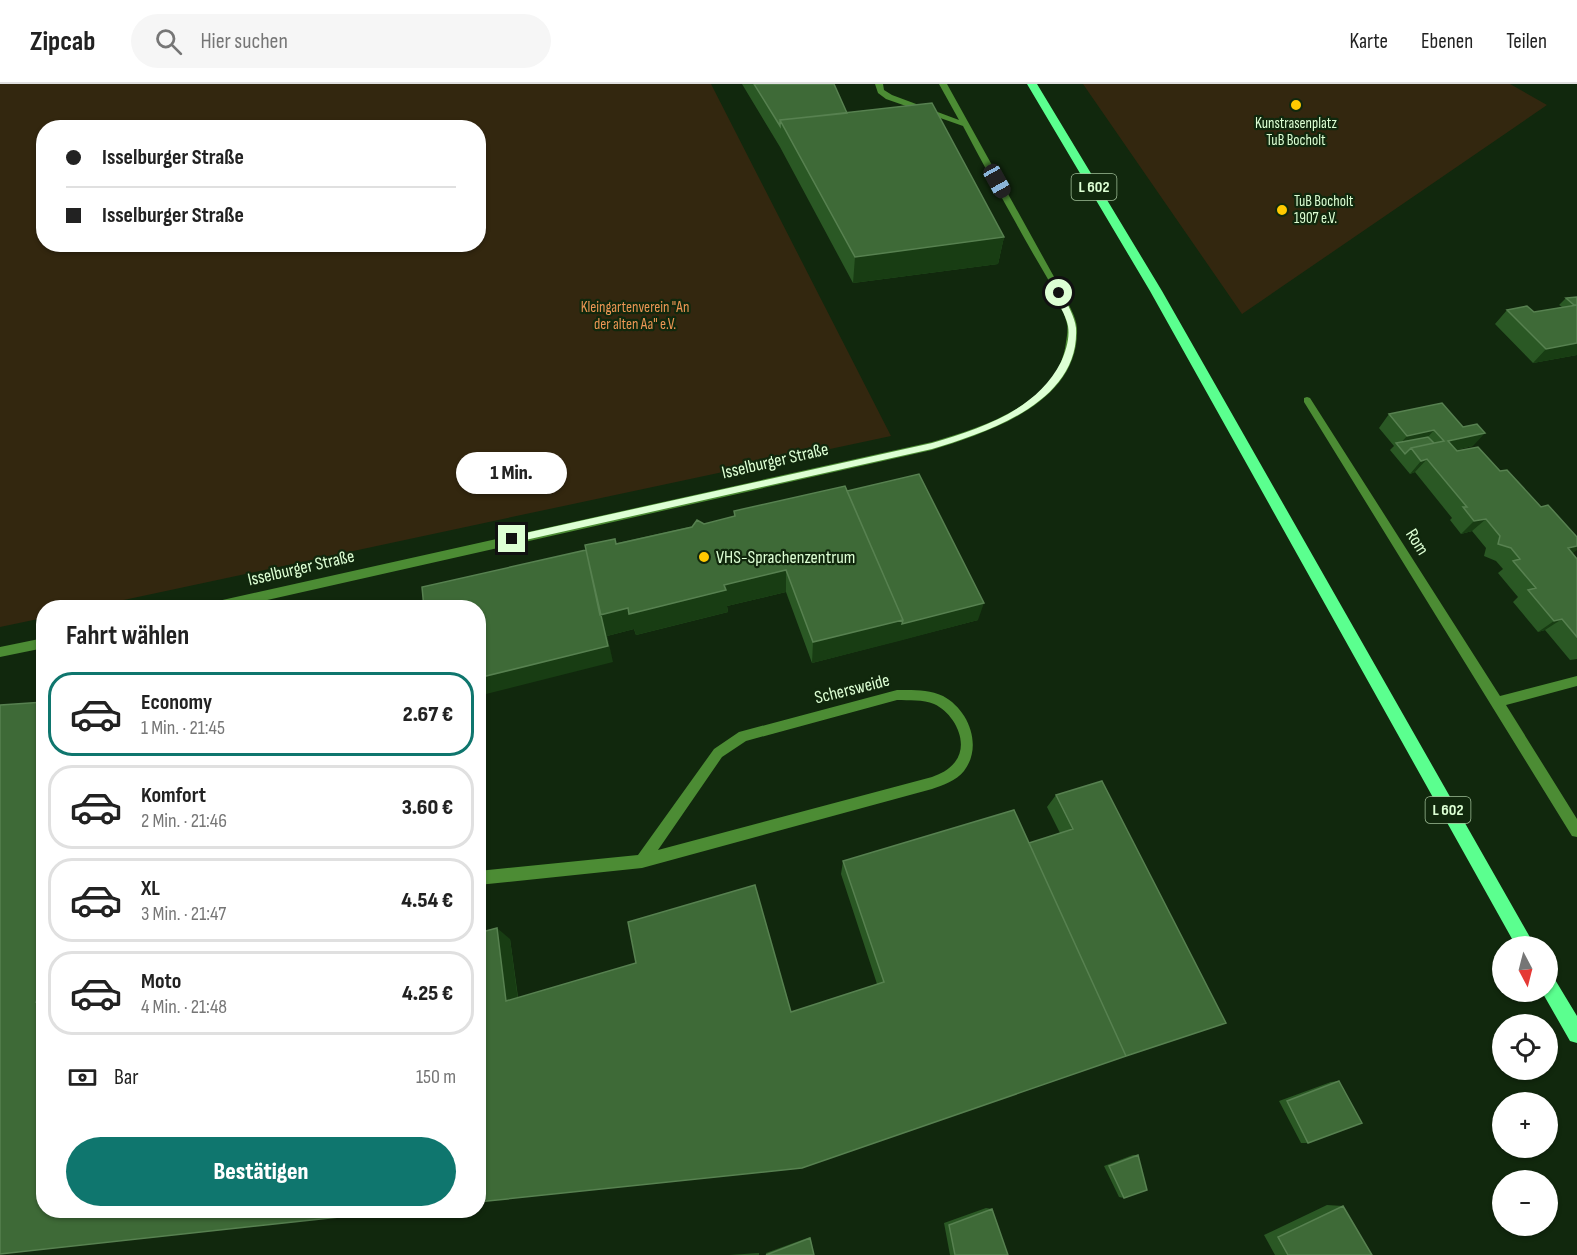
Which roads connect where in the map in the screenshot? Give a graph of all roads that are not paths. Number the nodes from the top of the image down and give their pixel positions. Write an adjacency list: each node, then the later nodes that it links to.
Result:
1 (879, 84): 4 (street)
2 (943, 84): 4 (street, Isselburger Straße)
3 (1032, 84): 14 (main road, L 602)
4 (966, 125): 6 (street, Isselburger Straße)
5 (1307, 400): 10 (street, Rom)
6 (245, 600)
7 (36, 645): 8 (street)
8 (0, 652)
9 (1577, 681): 10 (street)
10 (1497, 702): 11 (street, Rom)
11 (1577, 831)
12 (642, 861): 12 (street, Schersweide); 13 (street, Schersweide)
13 (486, 877)
14 (1520, 936)
15 (1558, 1001): 16 (main road)
16 (1577, 1034)

